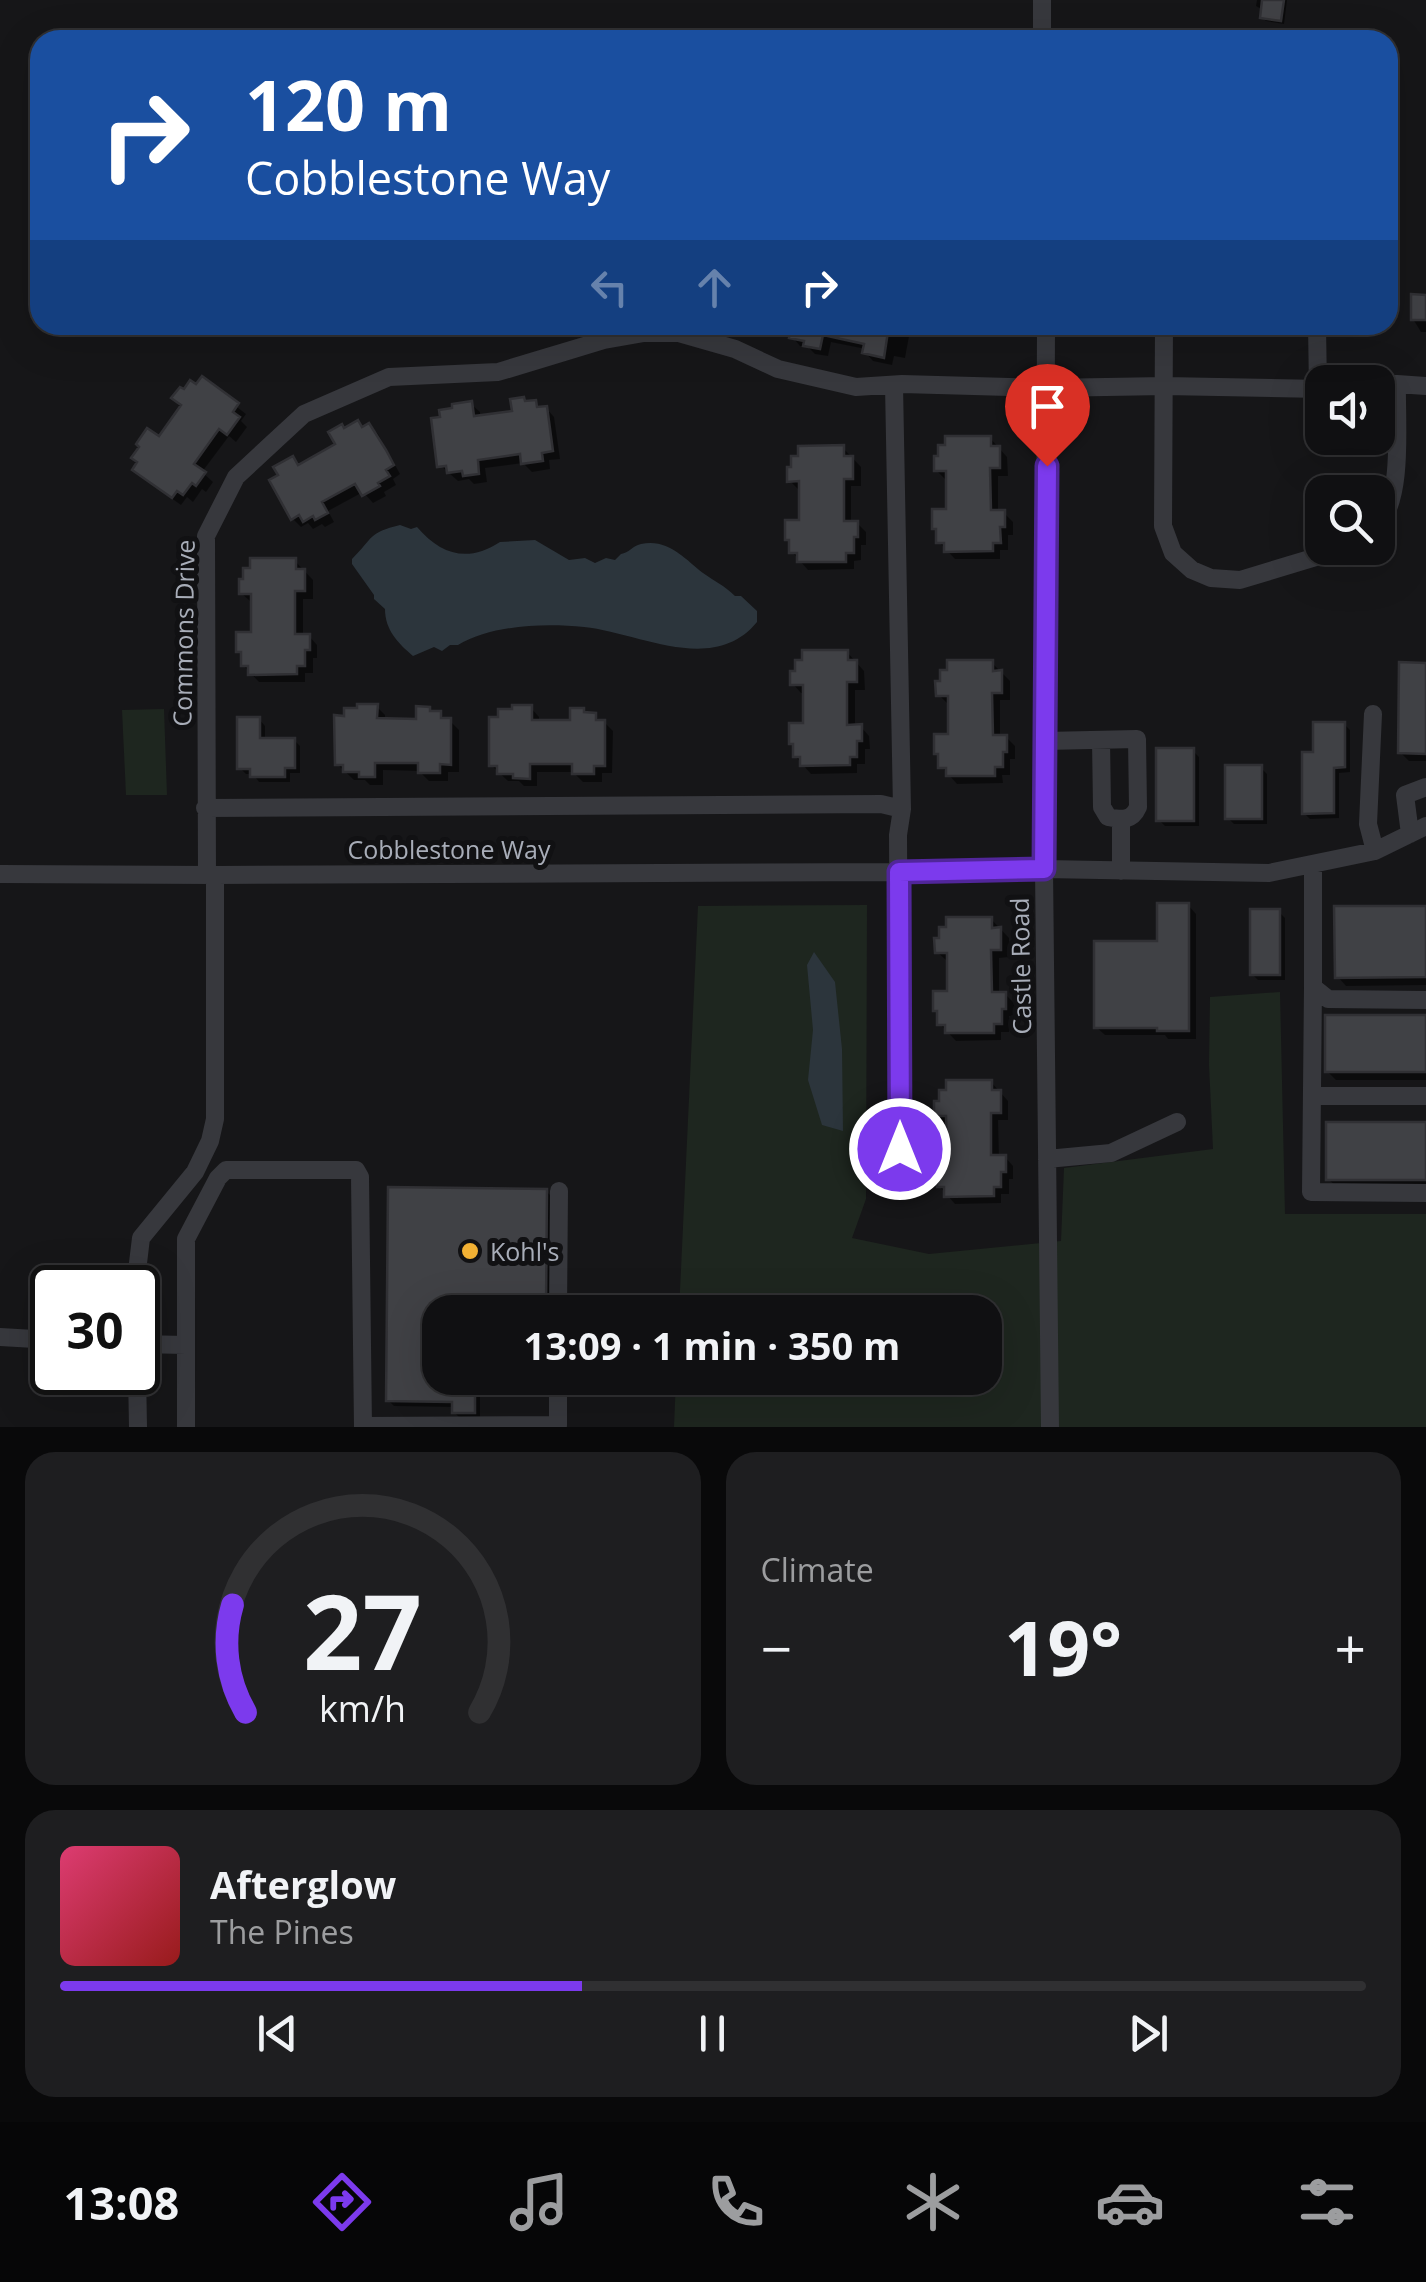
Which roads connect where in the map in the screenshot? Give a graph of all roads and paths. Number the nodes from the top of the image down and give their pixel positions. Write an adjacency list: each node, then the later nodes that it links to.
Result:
1 (1042, 0): 2 (street)
2 (1042, 30)
3 (633, 335): 22 (street, Commons Drive)
4 (686, 335): 10 (street, Commons Drive)
5 (1046, 335): 13 (street, Castle Road)
6 (1164, 335): 11 (street)
7 (1317, 335): 8 (street)
8 (1319, 365)
9 (1395, 384): 12 (street)
10 (894, 385): 13 (street, Commons Drive); 23 (street)
11 (1165, 386): 13 (street, Commons Drive); 14 (street, Commons Drive); 17 (street)
12 (1426, 386)
13 (1047, 388): 20 (street, Castle Road)
14 (1305, 389)
15 (1393, 455): 16 (street)
16 (1395, 487)
17 (1305, 560)
18 (1374, 714): 26 (street)
19 (1101, 740): 20 (street); 24 (street); 24 (street)
20 (1045, 741): 28 (street, Castle Road)
21 (1426, 787): 25 (street)
22 (205, 808): 23 (street, Cobblestone Way); 32 (street, Commons Drive)
23 (902, 809): 30 (street)
24 (1121, 819): 29 (street)
25 (1418, 830): 26 (street, Cobblestone Way)
26 (1375, 851): 27 (street, Cobblestone Way)
27 (1313, 864): 29 (street, Cobblestone Way); 33 (street)
28 (1044, 869): 29 (street, Cobblestone Way); 30 (street, Cobblestone Way); 38 (street, Castle Road)
29 (1121, 871)
30 (899, 872): 32 (street, Cobblestone Way); 39 (street)
31 (0, 874): 32 (street, Cobblestone Way)
32 (211, 875): 42 (street, Commons Drive)
33 (1313, 987): 34 (street); 35 (street)
34 (1426, 1000)
35 (1312, 1096): 36 (street); 41 (street)
36 (1426, 1096)
37 (1177, 1122): 38 (street)
38 (1047, 1159): 53 (street, Castle Road)
39 (900, 1188)
40 (558, 1191): 43 (street)
41 (1426, 1192)
42 (138, 1265)
43 (558, 1295)
44 (0, 1337): 45 (street)
45 (30, 1339)
46 (160, 1344): 47 (street)
47 (186, 1345): 50 (street); 52 (street)
48 (137, 1395): 51 (street)
49 (558, 1395): 50 (street)
50 (364, 1426)
51 (138, 1427)
52 (186, 1427)
53 (1050, 1427)

